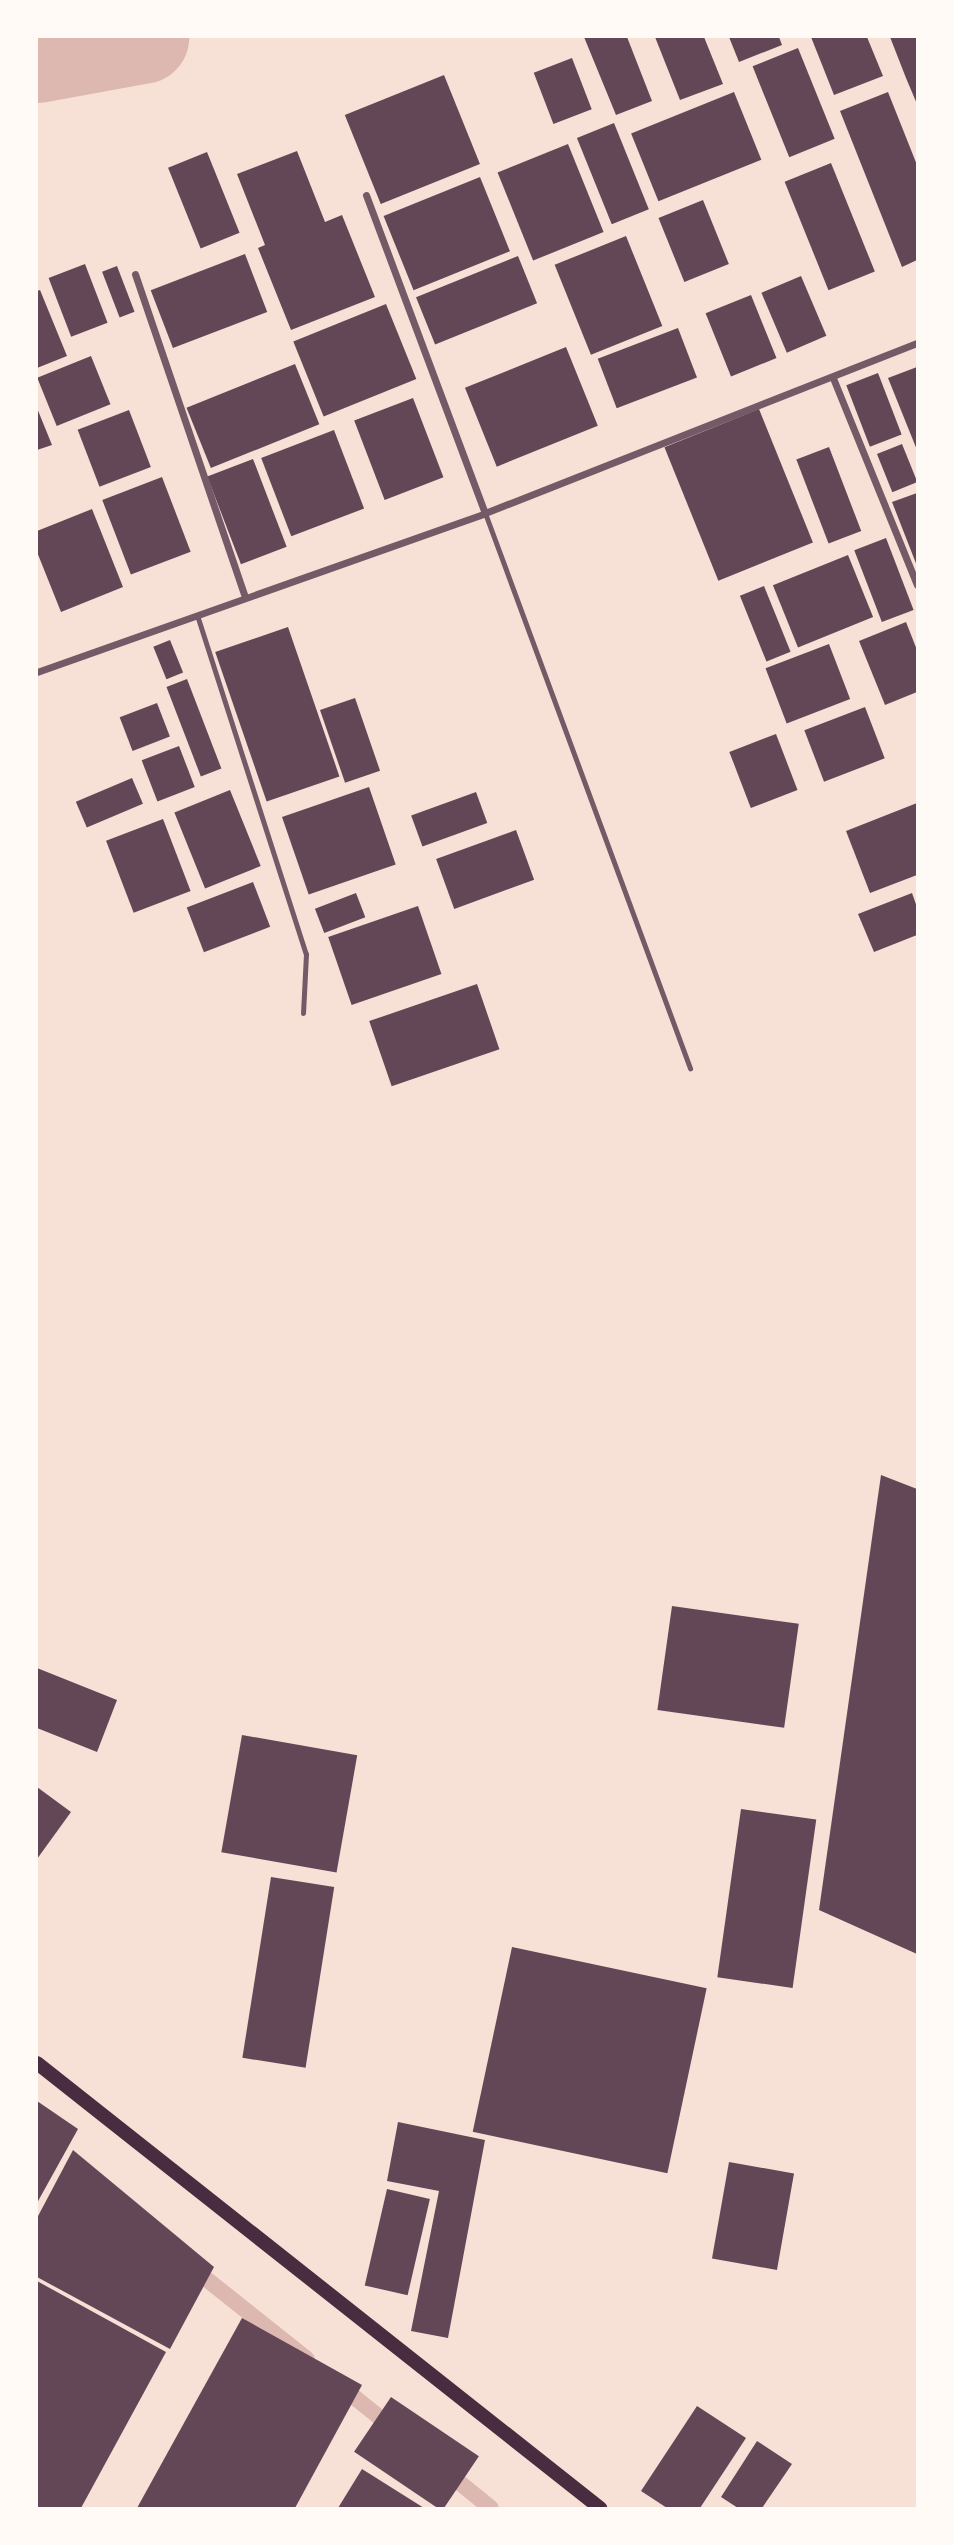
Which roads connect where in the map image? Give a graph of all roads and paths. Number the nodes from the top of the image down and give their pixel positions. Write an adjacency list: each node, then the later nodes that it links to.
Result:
1 (366, 195): 5 (street)
2 (135, 274): 7 (street)
3 (917, 343): 4 (street)
4 (832, 378): 5 (street); 6 (street)
5 (485, 513): 7 (street); 11 (lane)
6 (917, 585)
7 (244, 595): 8 (street)
8 (197, 615): 9 (street); 10 (lane)
9 (37, 672)
10 (303, 1013)
11 (690, 1068)
12 (37, 2063): 13 (main road)
13 (600, 2508)

